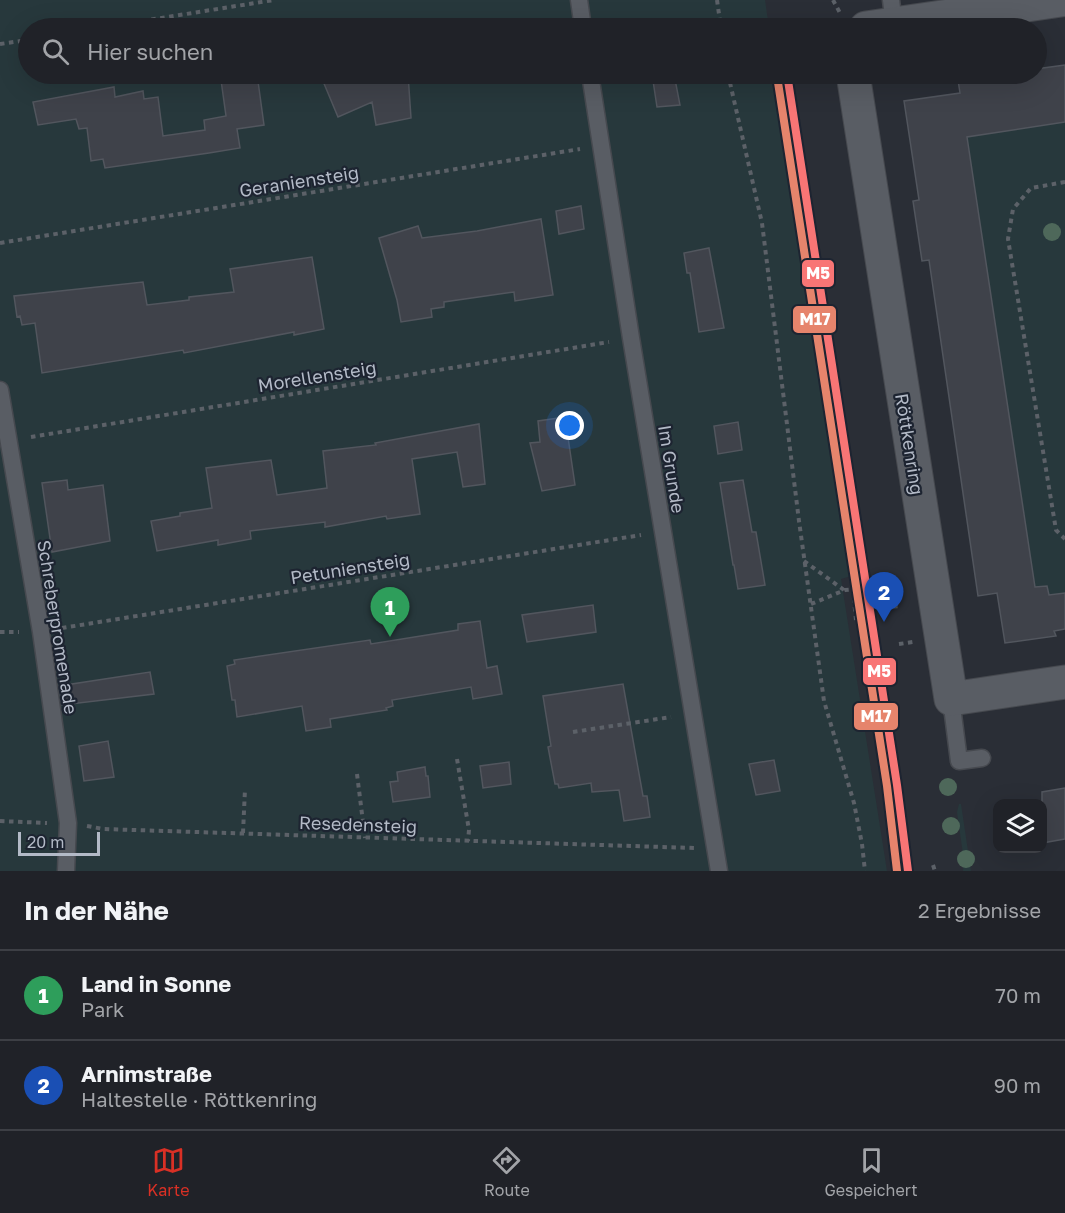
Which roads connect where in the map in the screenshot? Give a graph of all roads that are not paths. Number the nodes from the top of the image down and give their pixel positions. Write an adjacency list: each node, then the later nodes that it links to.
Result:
1 (579, 0): 3 (lane)
2 (1060, 0): 4 (street)
3 (582, 18)
4 (884, 18)
5 (592, 84): 12 (lane, Im Grunde)
6 (856, 84): 9 (street, Röttkenring)
7 (0, 390): 11 (lane, Schreberpromenade)
8 (1065, 682): 9 (street)
9 (951, 699): 10 (lane)
10 (982, 758)
11 (66, 871)
12 (719, 871)

